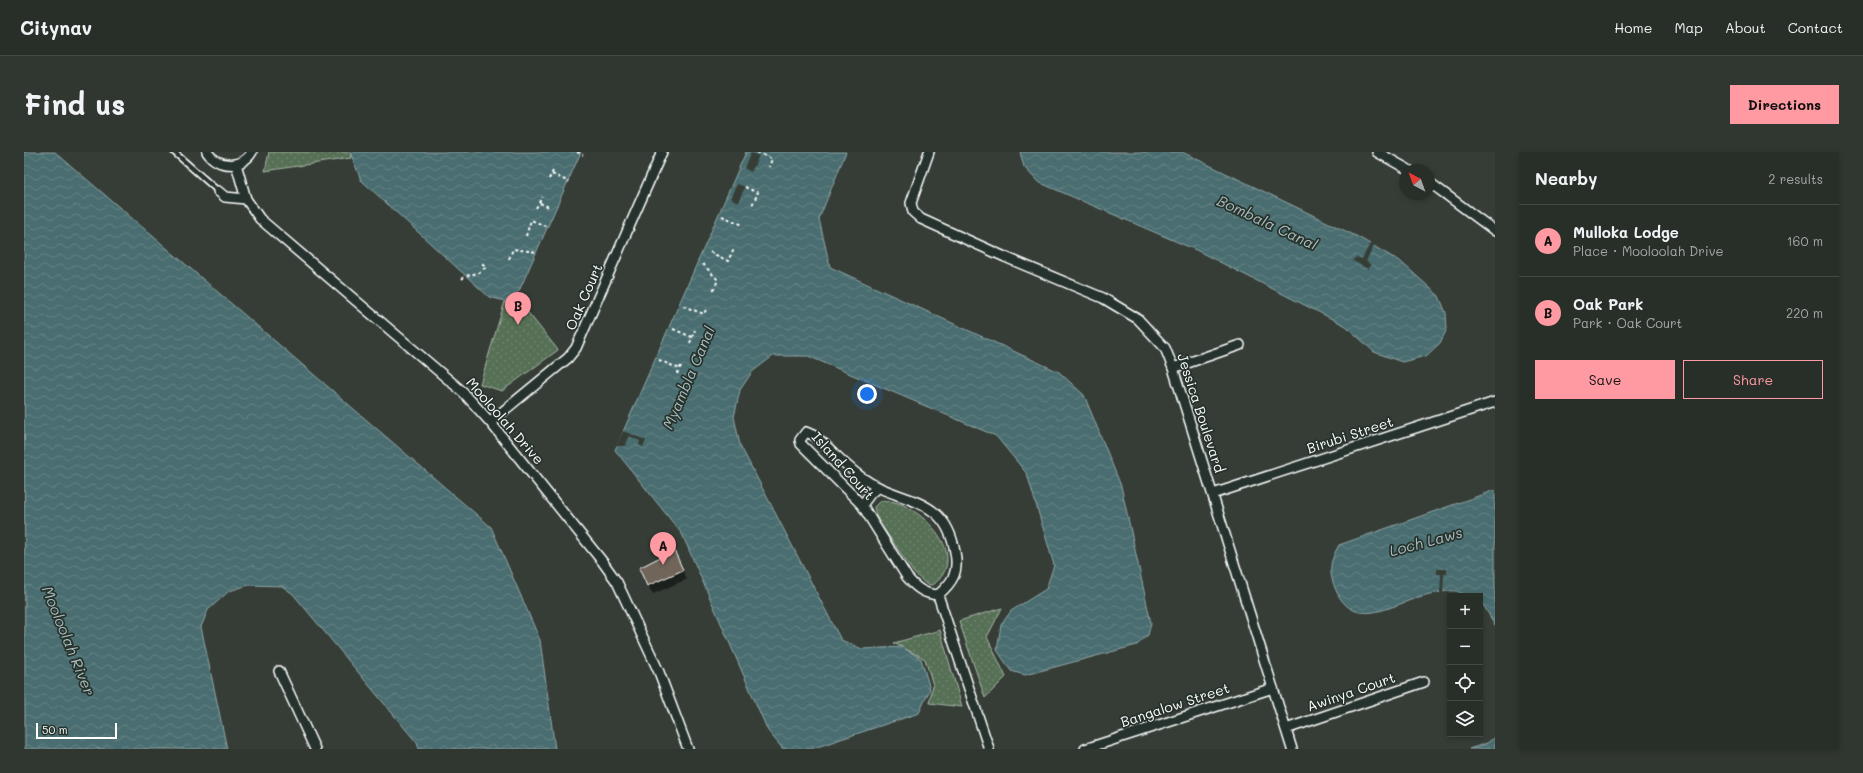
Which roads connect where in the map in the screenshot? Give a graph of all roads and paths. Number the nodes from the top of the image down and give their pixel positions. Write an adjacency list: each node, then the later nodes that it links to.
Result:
1 (174, 152): 19 (lane)
2 (207, 152): 10 (street)
3 (252, 152): 10 (street)
4 (577, 152): 9 (path)
5 (662, 152): 52 (street, Oak Court)
6 (757, 152): 12 (path)
7 (929, 152): 48 (street, Jessica Boulevard)
8 (1377, 152): 11 (street)
9 (582, 155)
10 (236, 164): 21 (street, Mooloolah Drive)
11 (1399, 164)
12 (769, 167)
13 (554, 169): 14 (path)
14 (552, 174): 15 (path); 16 (path)
15 (549, 179)
16 (569, 182)
17 (1435, 186): 29 (street)
18 (745, 187): 23 (path)
19 (218, 190): 21 (street)
20 (542, 197): 22 (path)
21 (246, 199): 52 (street, Mooloolah Drive)
22 (540, 203): 24 (path); 25 (path)
23 (752, 204)
24 (548, 207)
25 (536, 208)
26 (722, 216): 27 (path)
27 (743, 225)
28 (548, 227): 30 (path)
29 (1495, 231)
30 (526, 236)
31 (734, 248): 33 (path)
32 (537, 252): 34 (path)
33 (710, 252)
34 (509, 259)
35 (482, 263): 37 (path)
36 (703, 264): 38 (path)
37 (462, 279)
38 (713, 291)
39 (683, 306): 40 (path)
40 (707, 307)
41 (673, 329): 43 (path)
42 (695, 330): 43 (path)
43 (692, 337): 44 (path)
44 (690, 343)
45 (1240, 345): 48 (street)
46 (659, 360): 49 (path)
47 (682, 364): 49 (path)
48 (1173, 368): 54 (street, Jessica Boulevard)
49 (680, 369): 50 (path)
50 (677, 374)
51 (1495, 402): 54 (street, Birubi Street)
52 (490, 422): 62 (street, Mooloolah Drive)
53 (878, 487): 55 (street); 55 (street, Island Court); 56 (street, Island Court)
54 (1213, 494): 59 (street, Jessica Boulevard)
55 (862, 505): 56 (street, Island Court)
56 (938, 595): 63 (street)
57 (279, 671): 61 (street)
58 (1424, 682): 60 (street, Awinya Court)
59 (1273, 688): 60 (street, Jessica Boulevard); 64 (street, Bangalow Street)
60 (1286, 729): 65 (street, Jessica Boulevard)
61 (315, 749)
62 (688, 749)
63 (989, 749)
64 (1085, 749)
65 (1292, 749)

